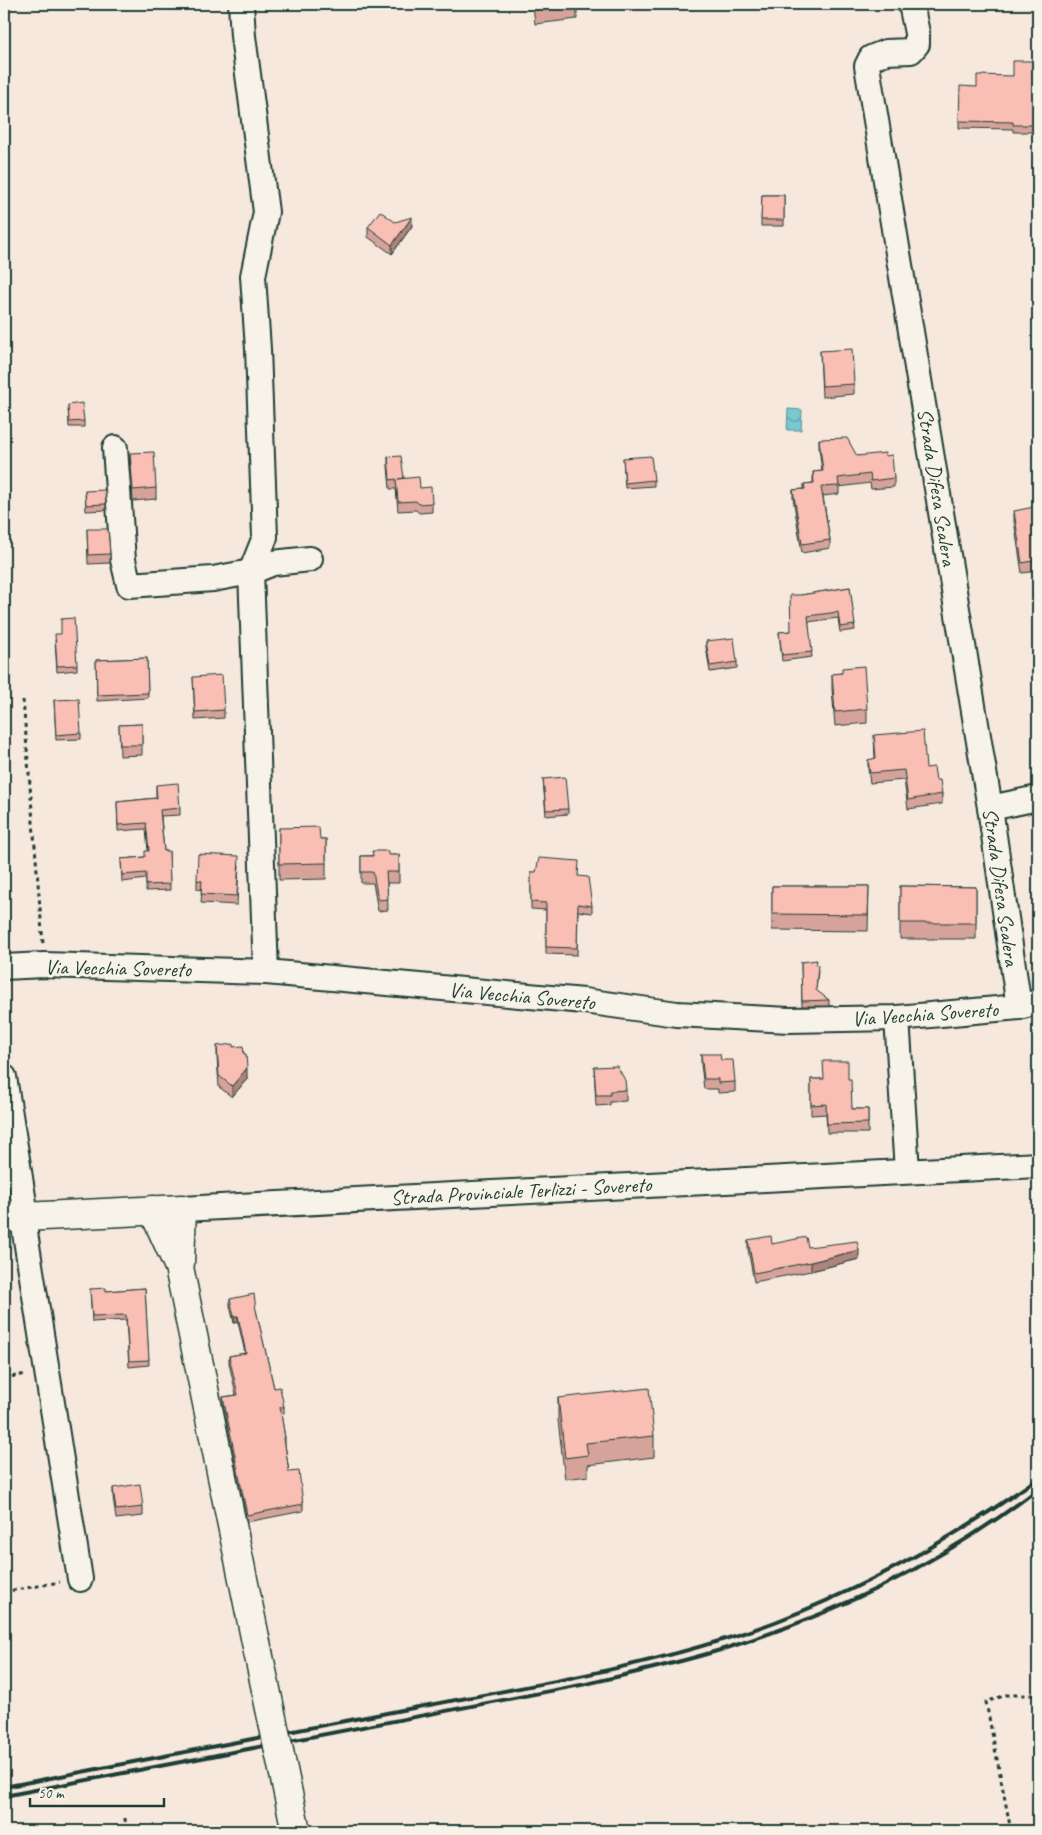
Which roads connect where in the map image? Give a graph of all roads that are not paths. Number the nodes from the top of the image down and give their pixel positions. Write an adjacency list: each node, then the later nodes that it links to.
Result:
1 (241, 4): 5 (street)
2 (911, 4): 7 (street, Strada Difesa Scalera)
3 (115, 448): 5 (street)
4 (310, 559): 5 (street)
5 (251, 572): 9 (street)
6 (1038, 798): 7 (street)
7 (990, 808): 10 (street, Strada Difesa Scalera)
8 (4, 967): 9 (street, Via Vecchia Sovereto)
9 (266, 972): 11 (street, Via Vecchia Sovereto)
10 (1028, 1005): 11 (street, Via Vecchia Sovereto)
11 (897, 1018): 14 (street)
12 (4, 1077): 17 (street)
13 (1038, 1165): 14 (street, Strada Provinciale Terlizzi - Sovereto)
14 (907, 1172): 15 (street, Strada Provinciale Terlizzi - Sovereto)
15 (182, 1209): 16 (main road, Strada Provinciale Terlizzi - Sovereto); 18 (main road)
16 (153, 1210): 17 (main road, Strada Provinciale Terlizzi - Sovereto); 18 (main road)
17 (14, 1217): 19 (street)
18 (179, 1267): 20 (main road, bridge)
19 (80, 1579)
20 (296, 1831)

